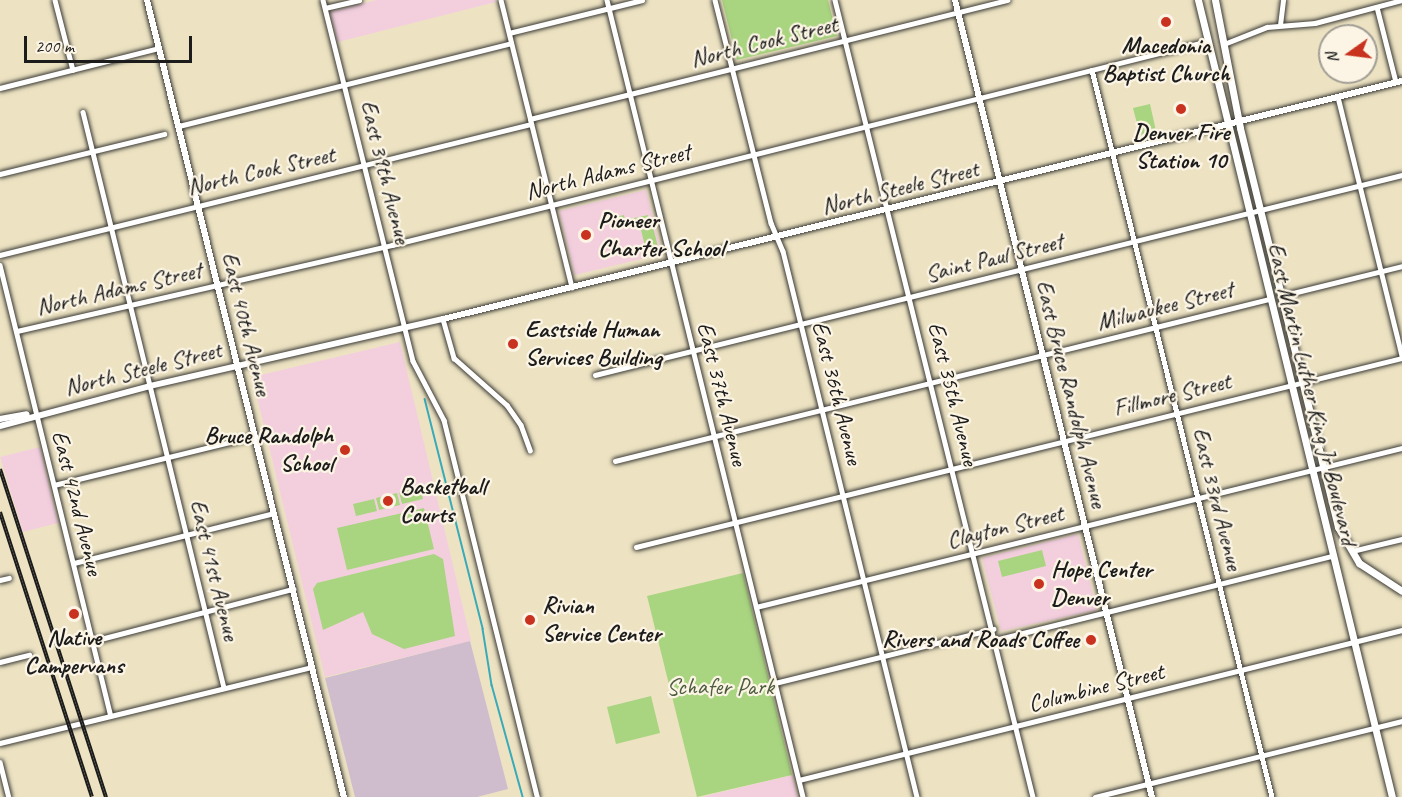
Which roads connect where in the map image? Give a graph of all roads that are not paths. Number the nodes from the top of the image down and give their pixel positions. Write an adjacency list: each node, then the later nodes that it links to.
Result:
1 (55, 0): 28 (street)
2 (147, 0): 26 (street, East 40th Avenue)
3 (323, 0): 17 (street, East 39th Avenue)
4 (359, 0): 17 (street)
5 (501, 0): 21 (street)
6 (607, 0): 18 (street, East 37th Avenue)
7 (642, 0): 18 (street)
8 (715, 0): 27 (street, East 36th Avenue)
9 (835, 0): 22 (street, East 35th Avenue)
10 (955, 0): 19 (street, East Bruce Randolph Avenue)
11 (1007, 0): 19 (street, North Cook Street)
12 (1198, 0): 23 (main road, East Martin Luther King Jr Boulevard)
13 (1215, 0): 24 (main road, East Martin Luther King Jr Boulevard)
14 (1284, 0): 20 (street)
15 (1402, 0): 16 (street)
16 (1377, 7): 20 (street); 30 (street)
17 (325, 8): 31 (street, East 39th Avenue)
18 (609, 8): 21 (street); 33 (street, East 37th Avenue)
19 (958, 12): 22 (street, North Cook Street); 35 (street, East Bruce Randolph Avenue)
20 (1280, 25): 24 (street)
21 (509, 33): 25 (street)
22 (845, 40): 27 (street, North Cook Street); 40 (street, East 35th Avenue)
23 (1208, 41): 29 (street, North Adams Street); 41 (main road, East Martin Luther King Jr Boulevard)
24 (1228, 42): 38 (main road, East Martin Luther King Jr Boulevard)
25 (511, 44): 31 (street); 37 (street)
26 (159, 48): 28 (street); 39 (street, East 40th Avenue)
27 (732, 68): 33 (street, North Cook Street); 44 (street, East 36th Avenue)
28 (72, 70): 32 (street)
29 (1092, 70): 35 (street, North Adams Street); 45 (street, East 33rd Avenue)
30 (1399, 82): 34 (street, North Steele Street)
31 (345, 84): 39 (street); 46 (street, East 39th Avenue)
32 (0, 88)
33 (630, 94): 37 (street, North Cook Street); 49 (street, East 37th Avenue)
34 (1338, 97): 38 (street, North Steele Street); 51 (street)
35 (980, 98): 40 (street, North Adams Street); 50 (street, East Bruce Randolph Avenue)
36 (83, 112): 43 (street, East 41st Avenue)
37 (531, 122): 46 (street, North Cook Street); 52 (street)
38 (1239, 122): 41 (street, North Steele Street); 55 (main road, East Martin Luther King Jr Boulevard)
39 (179, 126): 53 (street, East 40th Avenue)
40 (866, 126): 44 (street, North Adams Street); 54 (street, East 35th Avenue)
41 (1227, 126): 45 (street, North Steele Street); 56 (main road, East Martin Luther King Jr Boulevard)
42 (164, 134): 43 (street)
43 (92, 151): 47 (street); 57 (street, East 41st Avenue)
44 (754, 154): 49 (street, North Adams Street); 58 (street, East 36th Avenue)
45 (1112, 154): 50 (street, North Steele Street); 59 (street, East 33rd Avenue)
46 (365, 165): 53 (street, North Cook Street); 60 (street, East 39th Avenue)
47 (0, 174)
48 (1402, 175): 51 (street, Saint Paul Street)
49 (651, 180): 52 (street, North Adams Street); 62 (street, East 37th Avenue)
50 (1000, 182): 54 (street, North Steele Street); 65 (street, East Bruce Randolph Avenue)
51 (1360, 185): 55 (street, Saint Paul Street); 66 (street)
52 (552, 205): 60 (street, North Adams Street); 68 (street)
53 (199, 206): 57 (street, North Cook Street); 67 (street, East 40th Avenue)
54 (889, 210): 58 (street, North Steele Street); 70 (street, East 35th Avenue)
55 (1260, 210): 56 (street, Saint Paul Street); 69 (main road, East Martin Luther King Jr Boulevard)
56 (1247, 213): 59 (street, Saint Paul Street); 71 (main road, East Martin Luther King Jr Boulevard)
57 (111, 227): 61 (street, North Cook Street); 72 (street, East 41st Avenue)
58 (777, 236): 62 (street, North Steele Street); 74 (street, East 36th Avenue)
59 (1134, 242): 65 (street, Saint Paul Street); 75 (street, East 33rd Avenue)
60 (385, 246): 67 (street, North Adams Street); 76 (street, East 39th Avenue)
61 (0, 255)
62 (671, 262): 68 (street, North Steele Street); 78 (street, East 37th Avenue)
63 (0, 265): 77 (street, East 42nd Avenue)
64 (1402, 267): 66 (street)
65 (1022, 269): 70 (street, Saint Paul Street); 79 (street, East Bruce Randolph Avenue)
66 (1381, 272): 69 (street); 80 (street)
67 (217, 284): 72 (street, North Adams Street); 81 (street, East 40th Avenue)
68 (572, 287): 73 (street, North Steele Street)
69 (1281, 296): 83 (main road, East Martin Luther King Jr Boulevard)
70 (910, 297): 74 (street, Saint Paul Street); 84 (street, East 35th Avenue)
71 (1269, 299): 75 (street, Milwaukee Street); 85 (main road, East Martin Luther King Jr Boulevard)
72 (130, 304): 77 (street, North Adams Street); 86 (street, East 41st Avenue)
73 (443, 319): 76 (street, North Steele Street); 96 (street)
74 (801, 324): 78 (street, Saint Paul Street); 87 (street, East 36th Avenue)
75 (1155, 327): 79 (street, Milwaukee Street); 88 (street, East 33rd Avenue)
76 (402, 329): 81 (street, North Steele Street); 149 (street, East 39th Avenue)
77 (16, 332): 89 (street, East 42nd Avenue)
78 (693, 351): 82 (street, Saint Paul Street); 93 (street, East 37th Avenue)
79 (1043, 355): 84 (street, Milwaukee Street); 94 (street, East Bruce Randolph Avenue)
80 (1402, 357): 83 (street, Fillmore Street)
81 (238, 364): 86 (street, North Steele Street); 92 (street, East 40th Avenue)
82 (595, 375)
83 (1302, 382): 85 (street, Fillmore Street); 99 (main road, East Martin Luther King Jr Boulevard)
84 (932, 383): 87 (street, Milwaukee Street); 100 (street, East 35th Avenue)
85 (1290, 385): 88 (street, Fillmore Street); 101 (main road, East Martin Luther King Jr Boulevard)
86 (150, 386): 89 (street, North Steele Street); 97 (street, East 41st Avenue)
87 (822, 410): 93 (street, Milwaukee Street); 103 (street, East 36th Avenue)
88 (1177, 413): 94 (street, Fillmore Street); 104 (street, East 33rd Avenue)
89 (37, 414): 90 (street, North Steele Street); 91 (street, North Steele Street); 102 (street, East 42nd Avenue)
90 (0, 418)
91 (0, 426)
92 (255, 436): 97 (street); 105 (street, East 40th Avenue)
93 (714, 437): 98 (street, Milwaukee Street); 106 (street, East 37th Avenue)
94 (1065, 441): 100 (street, Fillmore Street); 107 (street, East Bruce Randolph Avenue)
95 (1402, 448): 99 (street, Clayton Street)
96 (530, 450)
97 (167, 458): 102 (street); 108 (street, East 41st Avenue)
98 (615, 461)
99 (1323, 468): 101 (street, Clayton Street); 111 (main road, East Martin Luther King Jr Boulevard)
100 (953, 470): 103 (street, Fillmore Street); 112 (street, East 35th Avenue)
101 (1311, 470): 104 (street, Clayton Street); 113 (main road, East Martin Luther King Jr Boulevard)
102 (54, 485): 114 (street, East 42nd Avenue)
103 (844, 496): 106 (street, Fillmore Street); 117 (street, East 36th Avenue)
104 (1198, 498): 107 (street, Clayton Street); 118 (street, East 33rd Avenue)
105 (274, 513): 108 (street); 119 (street, East 40th Avenue)
106 (736, 523): 110 (street, Fillmore Street); 121 (street, East 37th Avenue)
107 (1086, 526): 112 (street, Clayton Street); 123 (street, East Bruce Randolph Avenue)
108 (186, 535): 114 (street); 122 (street, East 41st Avenue)
109 (1402, 539): 111 (street)
110 (636, 547)
111 (1351, 552): 120 (main road, East Martin Luther King Jr Boulevard)
112 (974, 553): 117 (street, Clayton Street); 124 (street, East 35th Avenue)
113 (1332, 556): 118 (street); 128 (main road, East Martin Luther King Jr Boulevard)
114 (74, 563): 127 (street, East 42nd Avenue)
115 (9, 578): 116 (street)
116 (0, 580)
117 (864, 580): 121 (street, Clayton Street); 130 (street, East 36th Avenue)
118 (1219, 584): 123 (street); 133 (street, East 33rd Avenue)
119 (293, 589): 122 (street); 132 (street, East 40th Avenue)
120 (1402, 591)
121 (756, 607): 134 (street, East 37th Avenue)
122 (205, 612): 127 (street); 135 (street, East 41st Avenue)
123 (1107, 612): 126 (street); 136 (street, East Bruce Randolph Avenue)
124 (993, 629): 126 (street, East 35th Avenue); 130 (street)
125 (1402, 630): 128 (street, Columbine Street)
126 (995, 640): 139 (street, East 35th Avenue)
127 (93, 641): 137 (street, East 42nd Avenue)
128 (1353, 642): 133 (street, Columbine Street); 140 (main road, East Martin Luther King Jr Boulevard)
129 (29, 655): 131 (street)
130 (883, 656): 134 (street); 142 (street, East 36th Avenue)
131 (0, 662)
132 (312, 667): 135 (street); 148 (street, East 40th Avenue)
133 (1240, 670): 136 (street, Columbine Street); 143 (street, East 33rd Avenue)
134 (775, 683): 145 (street, East 37th Avenue)
135 (224, 688): 137 (street)
136 (1128, 698): 139 (street, Columbine Street); 146 (street, East Bruce Randolph Avenue)
137 (111, 716): 141 (street)
138 (1402, 721): 140 (street)
139 (1017, 726): 142 (street, Columbine Street); 152 (street, East 35th Avenue)
140 (1374, 728): 143 (street); 156 (main road, East Martin Luther King Jr Boulevard)
141 (0, 743)
142 (907, 753): 145 (street, Columbine Street); 151 (street, East 36th Avenue)
143 (1262, 756): 146 (street); 155 (street, East 33rd Avenue)
144 (0, 762): 147 (street)
145 (799, 780): 150 (street, East 37th Avenue)
146 (1149, 784): 153 (street); 154 (street, East Bruce Randolph Avenue)
147 (9, 797)
148 (344, 797)
149 (537, 797)
150 (803, 797)
151 (917, 797)
152 (1033, 797)
153 (1095, 797)
154 (1152, 797)
155 (1272, 797)
156 (1392, 797)

